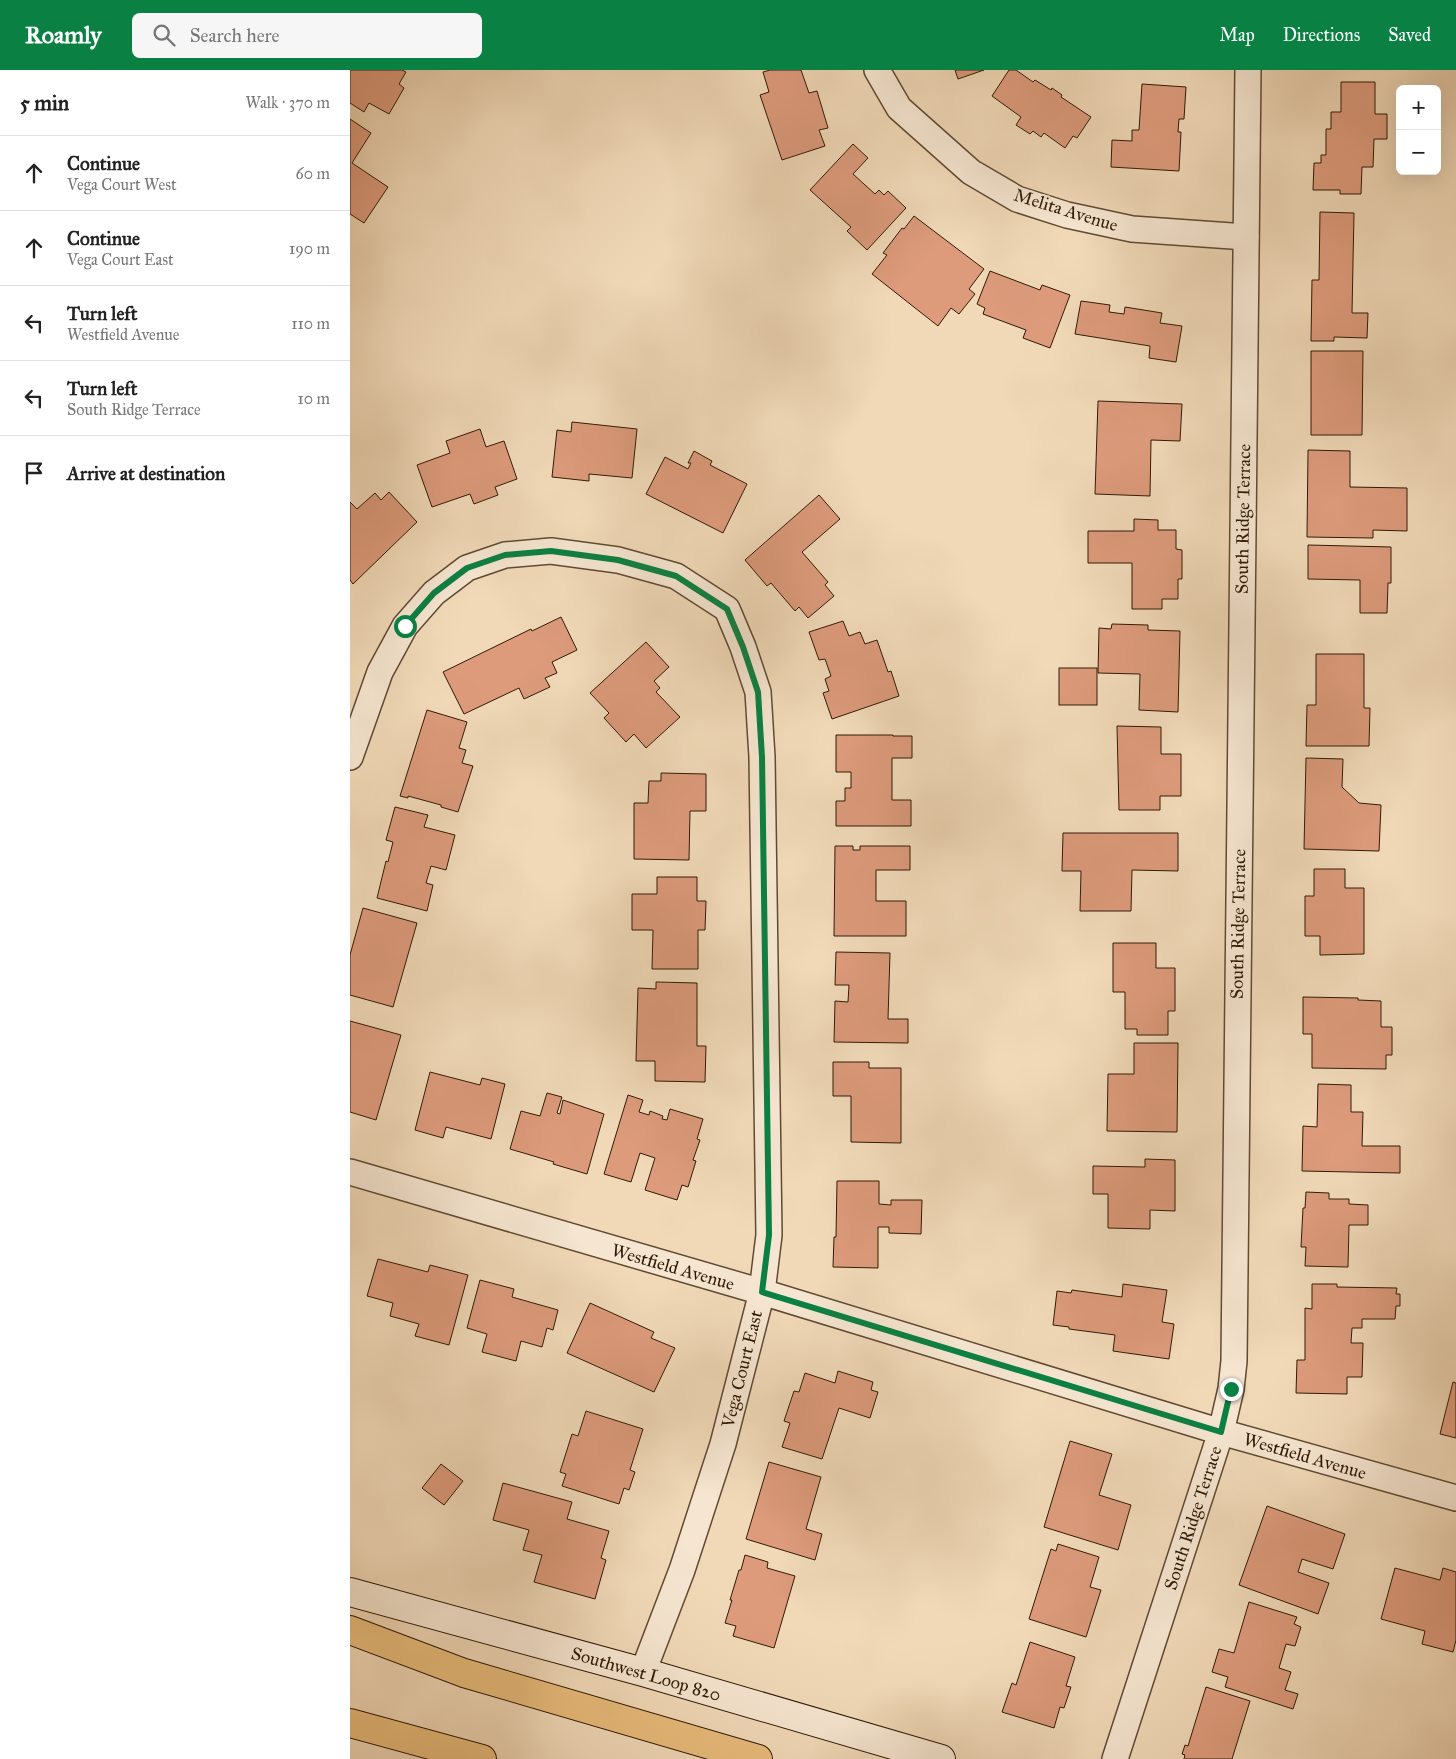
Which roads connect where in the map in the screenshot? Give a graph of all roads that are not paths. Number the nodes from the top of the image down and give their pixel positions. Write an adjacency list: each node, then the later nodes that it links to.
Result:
1 (877, 70): 3 (street, Melita Avenue)
2 (1248, 70): 3 (street, South Ridge Terrace)
3 (1246, 237): 7 (street, South Ridge Terrace)
4 (350, 757): 6 (street, Vega Court East)
5 (350, 1172): 6 (street, Westfield Avenue)
6 (762, 1292): 7 (street, Westfield Avenue); 11 (street, Vega Court East)
7 (1221, 1432): 8 (street, Westfield Avenue); 16 (street, South Ridge Terrace)
8 (1456, 1498)
9 (350, 1592): 11 (main road, Southwest Loop 820)
10 (350, 1630): 14 (highway)
11 (643, 1672): 15 (main road, Southwest Loop 820)
12 (350, 1723): 13 (highway)
13 (482, 1759)
14 (758, 1759)
15 (942, 1759)
16 (1115, 1759)

